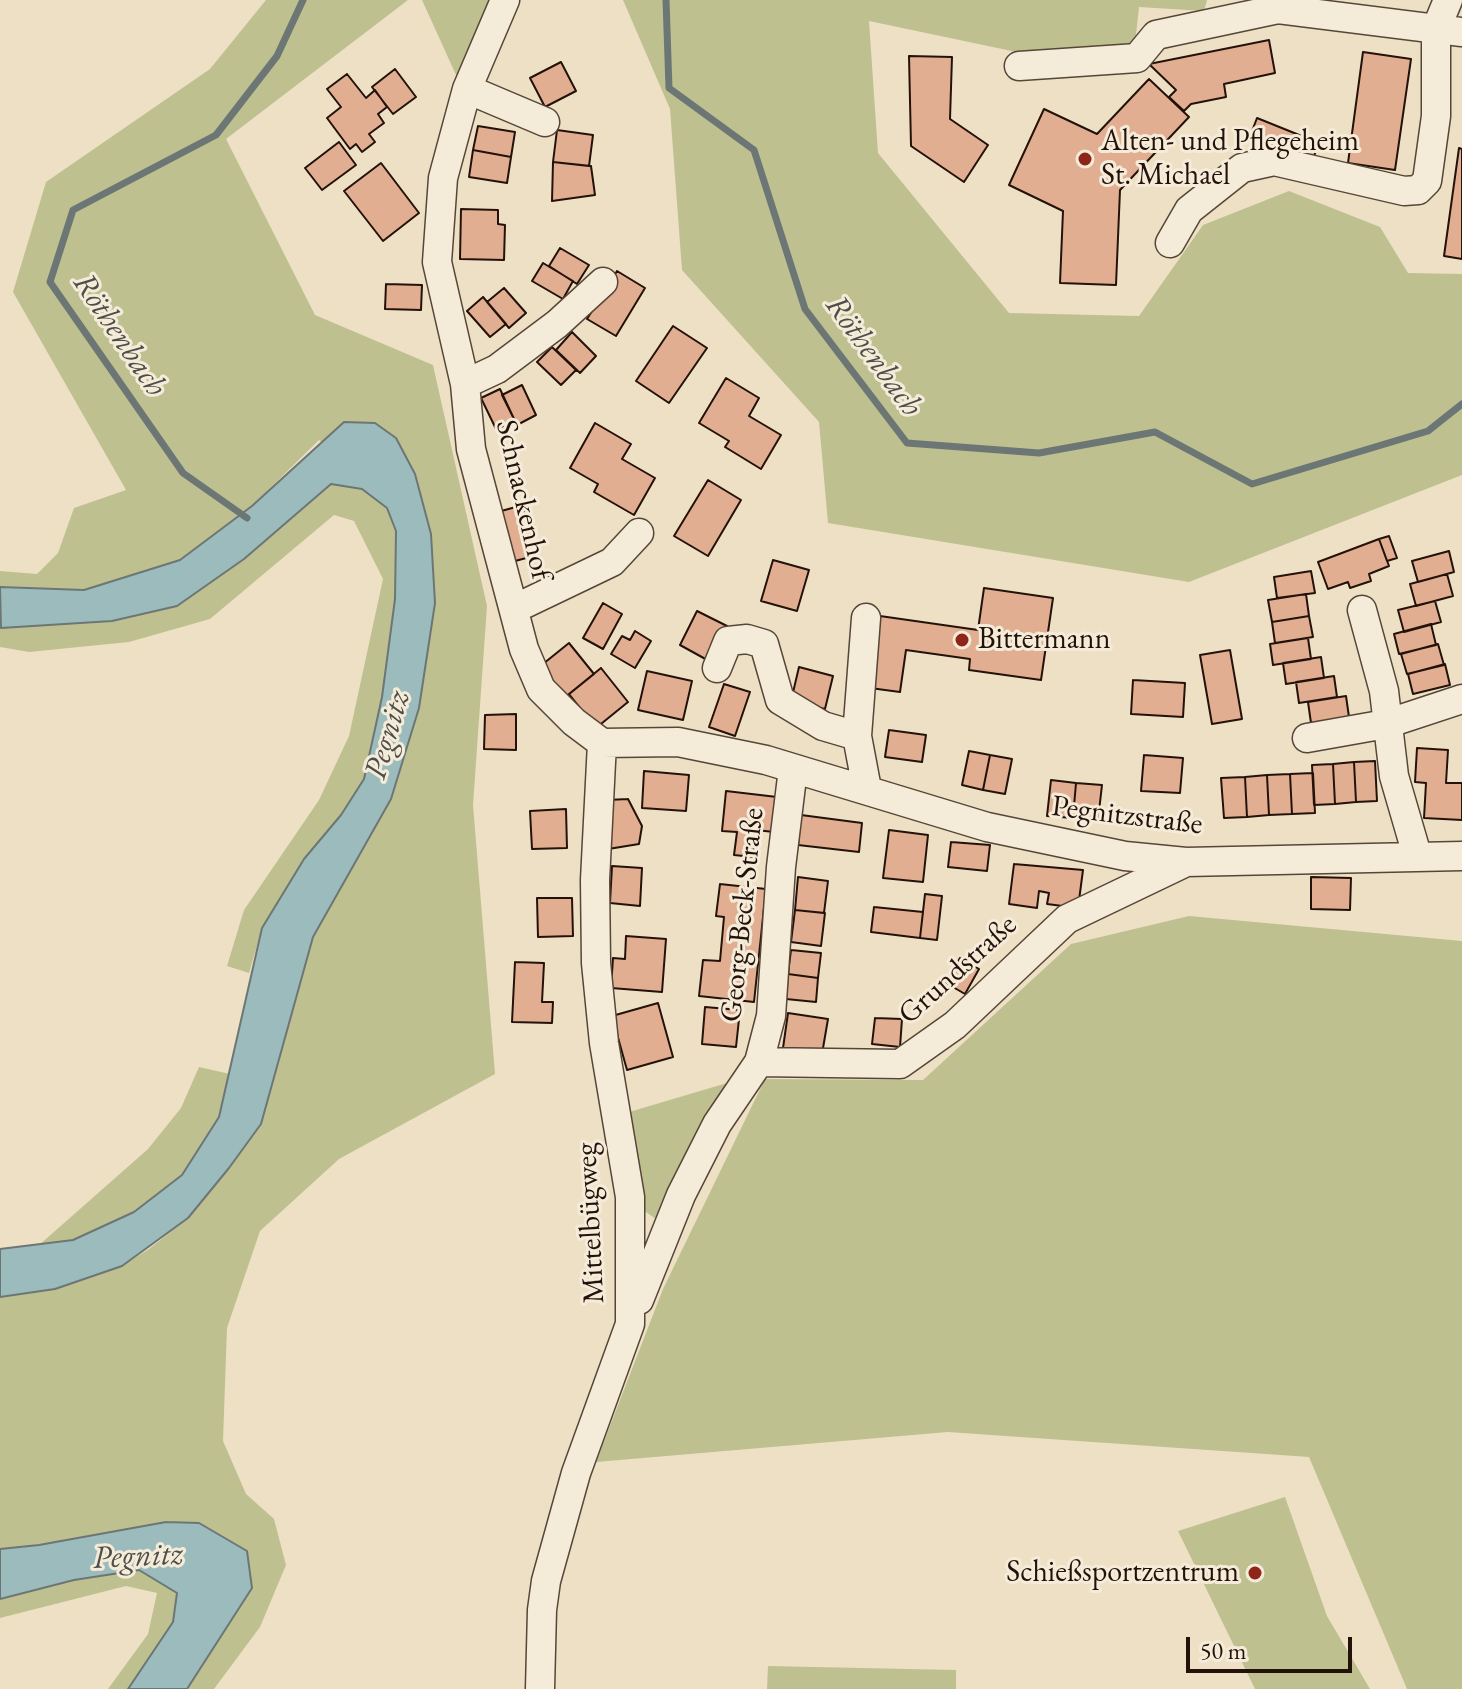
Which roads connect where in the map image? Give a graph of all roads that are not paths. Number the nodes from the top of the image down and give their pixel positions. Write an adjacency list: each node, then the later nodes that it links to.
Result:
1 (1448, 0): 3 (street)
2 (505, 2): 5 (street, Schnackenhof)
3 (1449, 30): 4 (street); 7 (street)
4 (1019, 66)
5 (467, 89): 6 (street); 9 (street, Schnackenhof)
6 (545, 122)
7 (1170, 243)
8 (603, 282): 9 (street)
9 (465, 384): 11 (street, Schnackenhof)
10 (639, 533): 11 (street)
11 (514, 609): 19 (street, Schnackenhof)
12 (1362, 610): 16 (street)
13 (866, 618): 17 (street)
14 (717, 668): 17 (street)
15 (1462, 699): 16 (street)
16 (1386, 724): 18 (street); 22 (street)
17 (857, 736): 21 (street)
18 (1307, 738)
19 (602, 743): 20 (street); 26 (street, Mittelbügweg)
20 (793, 769): 21 (street, Pegnitzstraße); 25 (street, Georg-Beck-Straße)
21 (867, 789): 24 (street, Pegnitzstraße)
22 (1417, 855): 23 (street, Pegnitzstraße); 24 (street, Pegnitzstraße)
23 (1462, 856)
24 (1186, 862): 25 (street, Grundstraße)
25 (759, 1062): 26 (street, Georg-Beck-Straße)
26 (630, 1324): 27 (street, Mittelbügweg)
27 (540, 1689)

